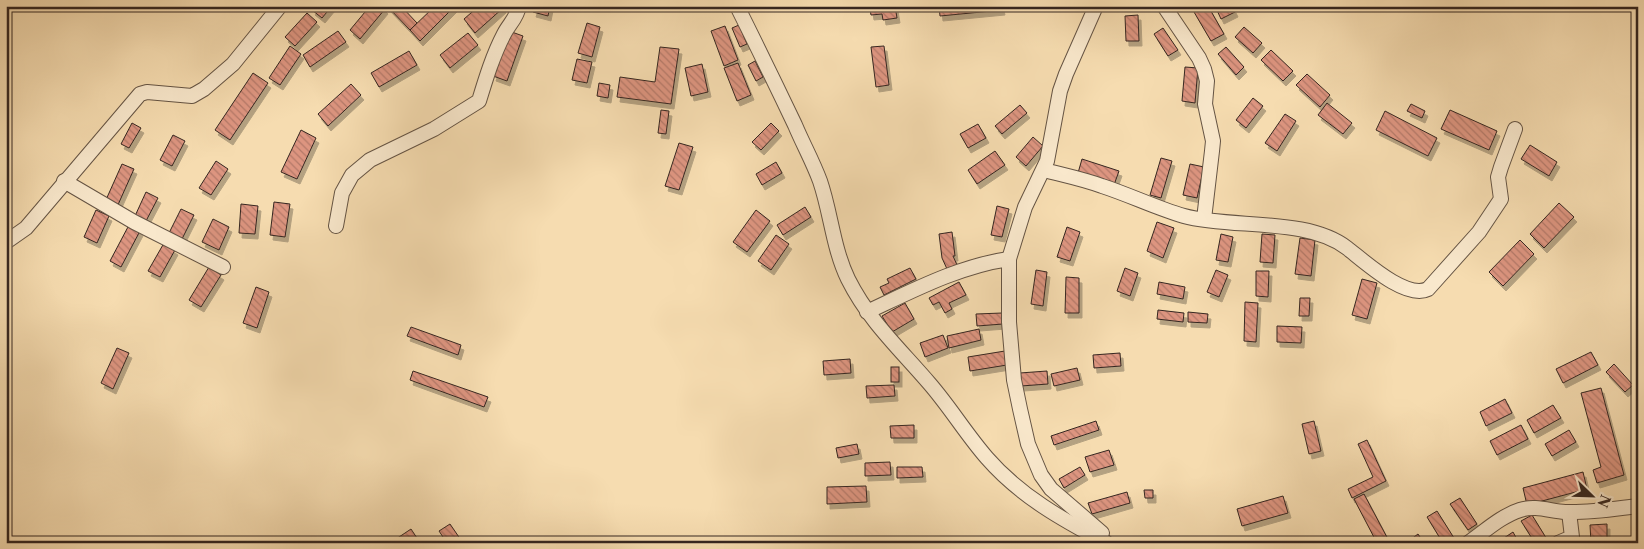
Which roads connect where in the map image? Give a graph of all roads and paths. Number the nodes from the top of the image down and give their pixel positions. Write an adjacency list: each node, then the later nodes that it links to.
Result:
1 (280, 6): 8 (street)
2 (519, 6): 10 (street)
3 (736, 6): 14 (street)
4 (1096, 6): 7 (street)
5 (1164, 6): 9 (street)
6 (1515, 129): 9 (street)
7 (1044, 170): 9 (street); 12 (street)
8 (64, 181): 11 (street); 13 (street)
9 (1204, 219)
10 (336, 226)
11 (6, 242)
12 (1009, 259): 14 (street); 18 (street)
13 (223, 267)
14 (867, 312): 17 (street)
15 (1638, 506): 16 (street)
16 (1569, 512): 19 (street); 20 (street)
17 (1107, 543)
18 (1115, 543)
19 (1468, 543)
20 (1558, 543)

